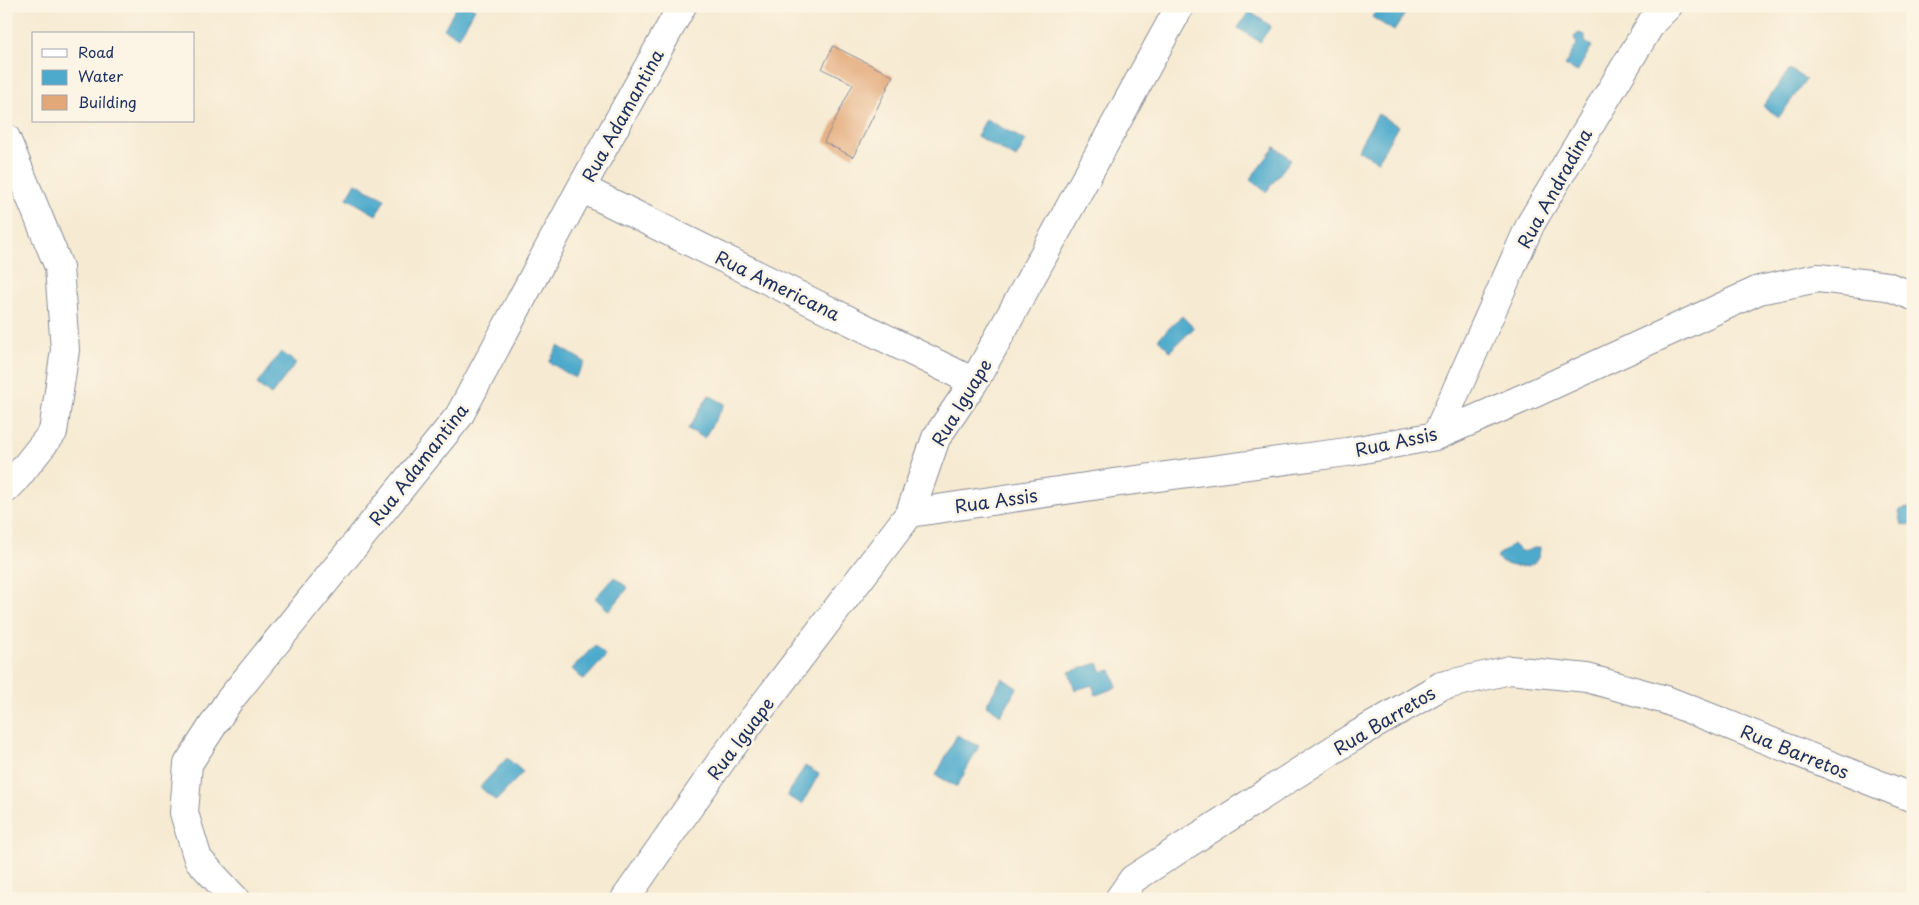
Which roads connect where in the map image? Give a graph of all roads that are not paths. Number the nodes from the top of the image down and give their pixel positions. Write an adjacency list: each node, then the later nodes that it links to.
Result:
1 (682, 6): 5 (street, Rua Adamantina)
2 (1180, 6): 7 (street, Rua Iguape)
3 (1668, 6): 8 (street, Rua Andradina)
4 (6, 138): 9 (street)
5 (581, 188): 7 (street, Rua Americana); 12 (street, Rua Adamantina)
6 (1913, 296): 8 (street, Rua Assis)
7 (974, 382): 10 (street, Rua Iguape)
8 (1436, 436): 10 (street, Rua Assis)
9 (6, 488)
10 (910, 513): 13 (street, Rua Iguape)
11 (1913, 798): 14 (street, Rua Barretos)
12 (235, 899)
13 (625, 899)
14 (1119, 899)

